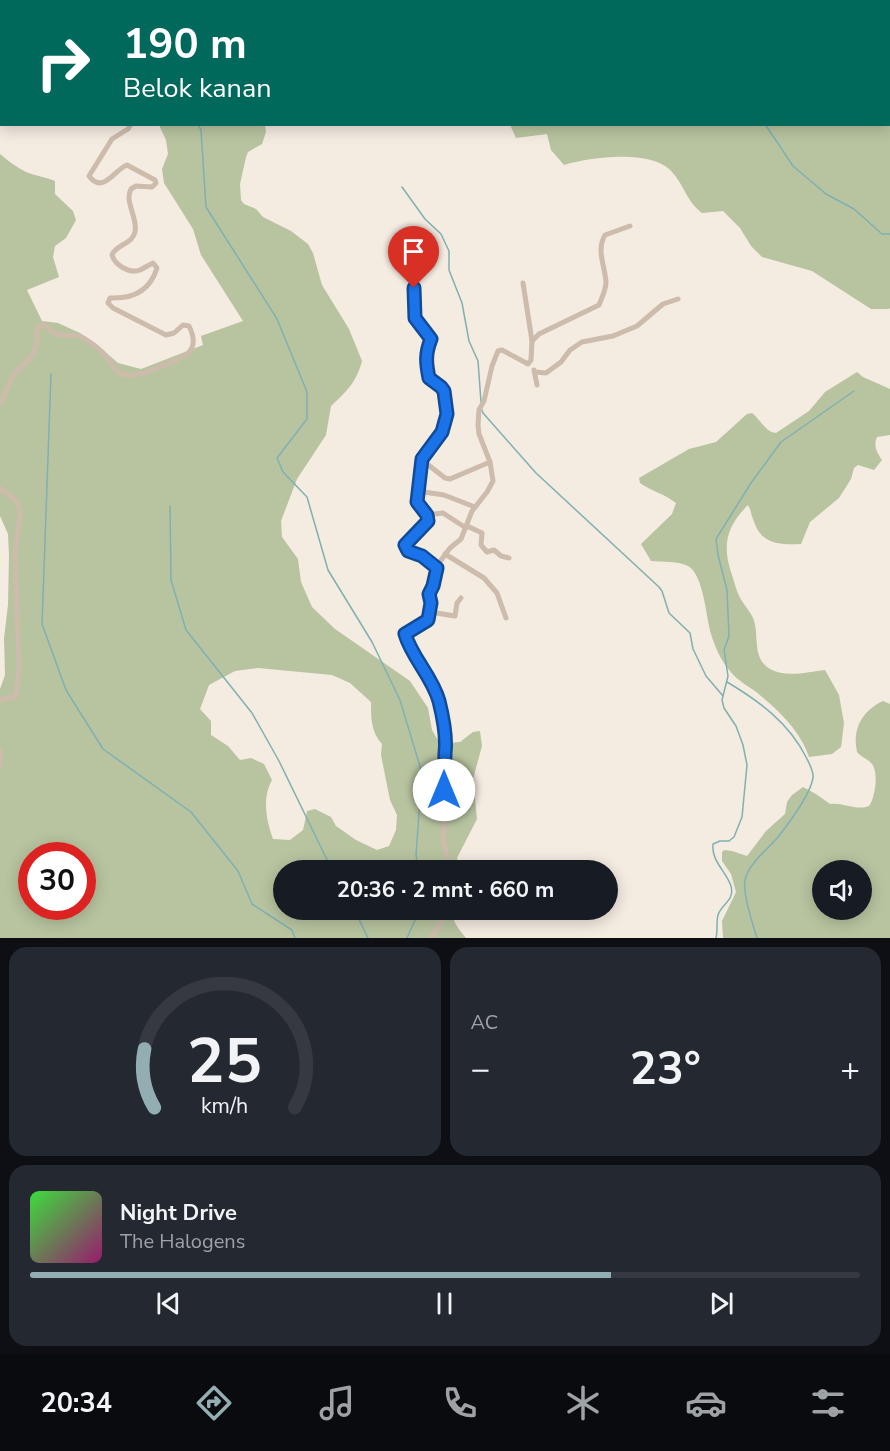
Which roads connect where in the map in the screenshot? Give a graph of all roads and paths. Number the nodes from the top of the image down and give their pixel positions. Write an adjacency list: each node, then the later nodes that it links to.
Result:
1 (130, 126): 10 (street)
2 (630, 226): 6 (street)
3 (425, 255): 11 (street)
4 (523, 283): 6 (street)
5 (678, 299): 8 (street)
6 (532, 341): 7 (street)
7 (530, 363): 8 (street); 12 (street)
8 (535, 372): 9 (street)
9 (537, 385)
10 (0, 404)
11 (422, 459): 12 (street); 14 (street)
12 (490, 462): 15 (street)
13 (0, 488): 24 (street)
14 (419, 488): 15 (street); 16 (street)
15 (475, 507): 17 (street)
16 (427, 515): 17 (street); 20 (street)
17 (467, 527): 18 (street); 19 (street)
18 (445, 554): 20 (street); 23 (street)
19 (509, 558)
20 (437, 568): 22 (street)
21 (461, 598): 22 (street)
22 (430, 612): 27 (street)
23 (506, 618)
24 (0, 700)
25 (0, 750): 26 (street)
26 (0, 765)
27 (448, 860)
28 (442, 920): 29 (street)
29 (431, 938)

